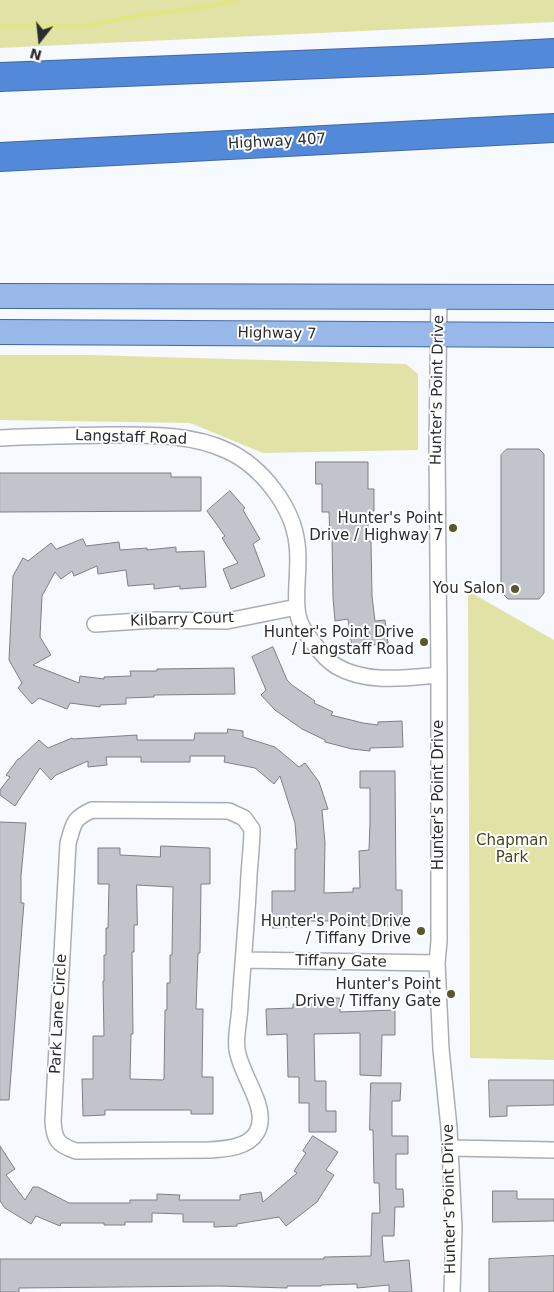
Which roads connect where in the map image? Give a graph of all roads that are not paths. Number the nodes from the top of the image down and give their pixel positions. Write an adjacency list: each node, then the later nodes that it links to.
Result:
1 (554, 53): 2 (highway)
2 (0, 77)
3 (554, 128): 4 (highway, Highway 407)
4 (0, 157)
5 (0, 296): 6 (main road)
6 (439, 297): 7 (main road); 9 (street, Hunter's Point Drive)
7 (554, 297)
8 (0, 332): 9 (main road, Highway 7)
9 (438, 335): 10 (main road, Highway 7); 14 (street, Hunter's Point Drive)
10 (554, 335)
11 (0, 438): 12 (street, Langstaff Road)
12 (297, 607): 13 (street, Kilbarry Court); 14 (street, Langstaff Road)
13 (95, 624)
14 (440, 675): 16 (street, Hunter's Point Drive)
15 (244, 960): 15 (street, Park Lane Circle); 16 (street, Tiffany Gate)
16 (437, 963): 17 (street, Hunter's Point Drive)
17 (450, 1148): 18 (street); 19 (street, Hunter's Point Drive)
18 (554, 1150)
19 (452, 1292)

